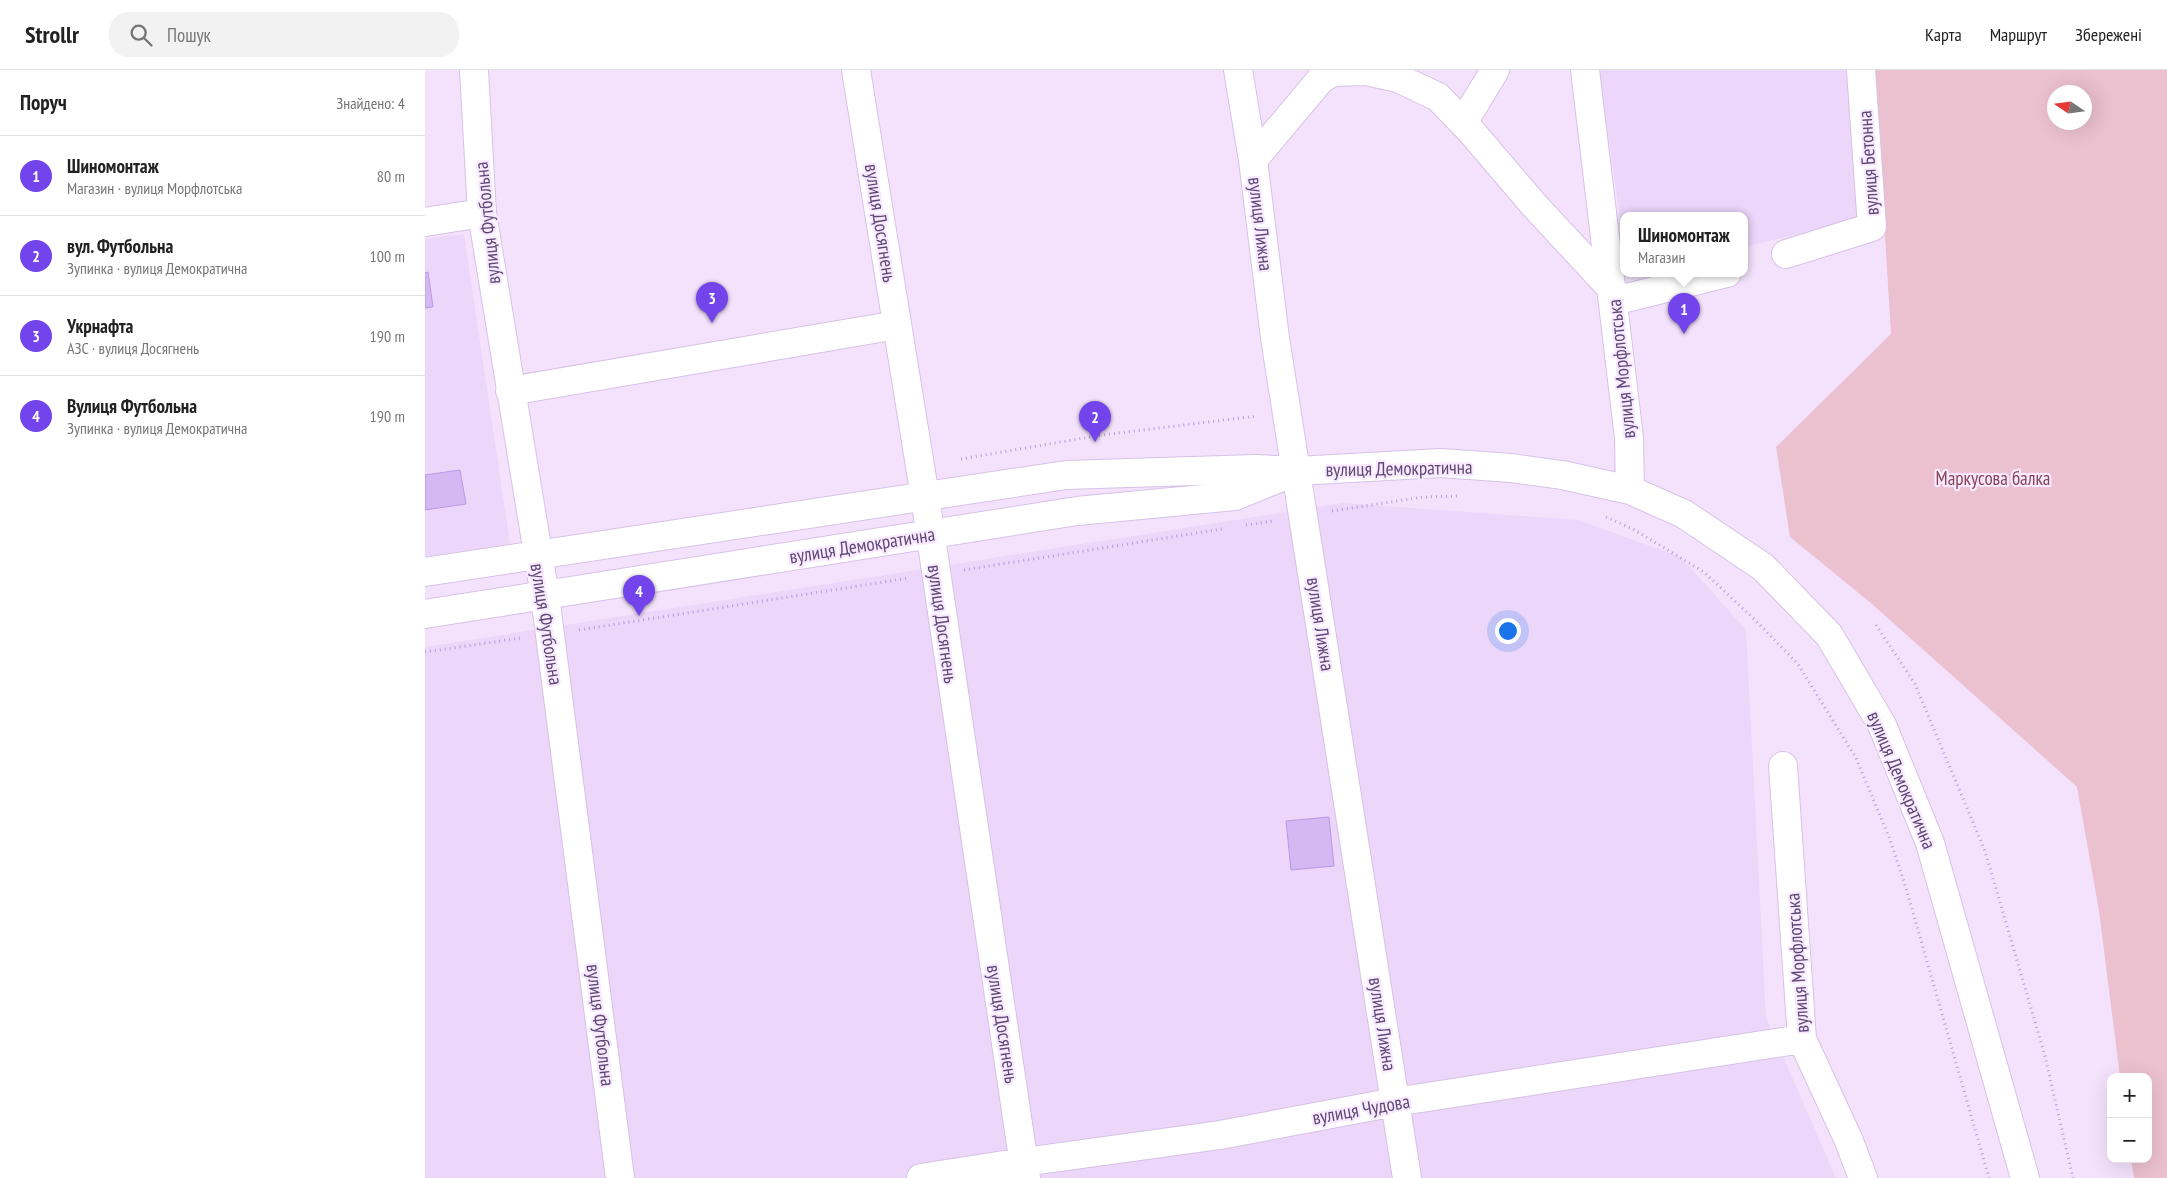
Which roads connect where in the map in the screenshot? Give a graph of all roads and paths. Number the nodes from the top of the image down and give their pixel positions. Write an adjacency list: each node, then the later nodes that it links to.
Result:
1 (474, 70): 10 (street, вулиця Футбольна)
2 (856, 70): 15 (street, вулиця Досягнень)
3 (1238, 70): 9 (street, вулиця Лижна)
4 (1495, 70): 8 (street)
5 (1585, 70): 14 (street, вулиця Морфлотська)
6 (1861, 70): 12 (street, вулиця Бетонна)
7 (1328, 73): 8 (street); 9 (street)
8 (1463, 123): 14 (street)
9 (1253, 160): 19 (street, вулиця Лижна)
10 (482, 213): 11 (street); 16 (street, вулиця Футбольна)
11 (425, 222)
12 (1786, 254)
13 (1707, 277): 14 (street)
14 (1613, 296): 20 (street, вулиця Морфлотська)
15 (897, 325): 16 (street); 22 (street, вулиця Досягнень)
16 (510, 391): 28 (street, вулиця Футбольна)
17 (1264, 415): 18 (path)
18 (1102, 435)
19 (1297, 471): 20 (street, вулиця Демократична); 22 (street, вулиця Демократична); 24 (street, вулиця Лижна); 27 (street, вулиця Демократична)
20 (1630, 490): 45 (street, вулиця Демократична)
21 (1469, 496): 24 (path)
22 (925, 497): 27 (street, вулиця Досягнень); 28 (street, вулиця Демократична)
23 (1599, 513): 44 (path)
24 (1304, 516): 25 (path); 38 (street, вулиця Лижна)
25 (1237, 527)
26 (1228, 528): 30 (path)
27 (930, 534): 30 (street, вулиця Досягнень); 31 (street, вулиця Демократична)
28 (537, 554): 29 (street, вулиця Демократична); 31 (street, вулиця Футбольна)
29 (425, 572)
30 (935, 574): 34 (path); 39 (street, вулиця Досягнень)
31 (545, 596): 32 (street, вулиця Демократична); 34 (street, вулиця Футбольна)
32 (425, 614)
33 (1876, 624): 46 (path)
34 (550, 634): 35 (path); 40 (street, вулиця Футбольна)
35 (425, 652)
36 (1783, 766): 37 (street, вулиця Морфлотська)
37 (1802, 1039): 38 (street, вулиця Чудова); 43 (street, вулиця Морфлотська)
38 (1395, 1102): 39 (street, вулиця Чудова); 42 (street, вулиця Лижна)
39 (1025, 1170): 41 (street, вулиця Чудова)
40 (620, 1178)
41 (921, 1178)
42 (1407, 1178)
43 (1863, 1178)
44 (1989, 1178)
45 (2025, 1178)
46 (2073, 1178)

